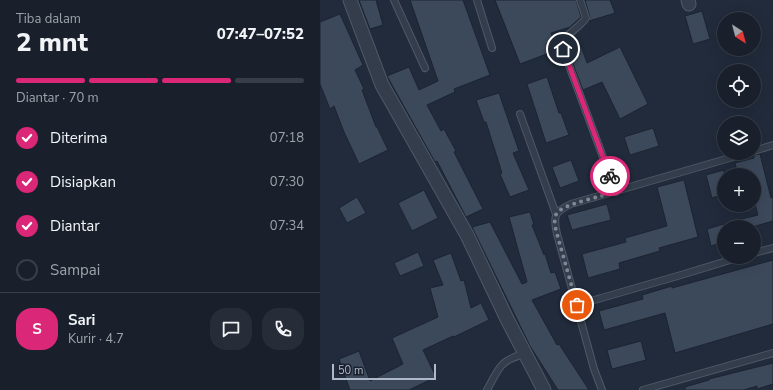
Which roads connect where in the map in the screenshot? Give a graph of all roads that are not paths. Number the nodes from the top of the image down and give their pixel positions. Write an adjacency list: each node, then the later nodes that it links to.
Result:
1 (350, 0): 18 (street)
2 (394, 0): 6 (lane)
3 (477, 0): 5 (lane)
4 (580, 0): 11 (lane)
5 (492, 48)
6 (425, 68)
7 (520, 114): 12 (lane)
8 (773, 145): 9 (lane)
9 (761, 149)
10 (723, 160): 11 (lane)
11 (616, 192): 12 (lane)
12 (556, 214): 16 (lane)
13 (773, 248): 14 (lane)
14 (761, 251)
15 (718, 264): 16 (lane)
16 (577, 305): 21 (lane)
17 (773, 353): 22 (lane)
18 (525, 354): 19 (lane); 20 (street)
19 (486, 390)
20 (544, 390)
21 (602, 390)
22 (643, 390)

